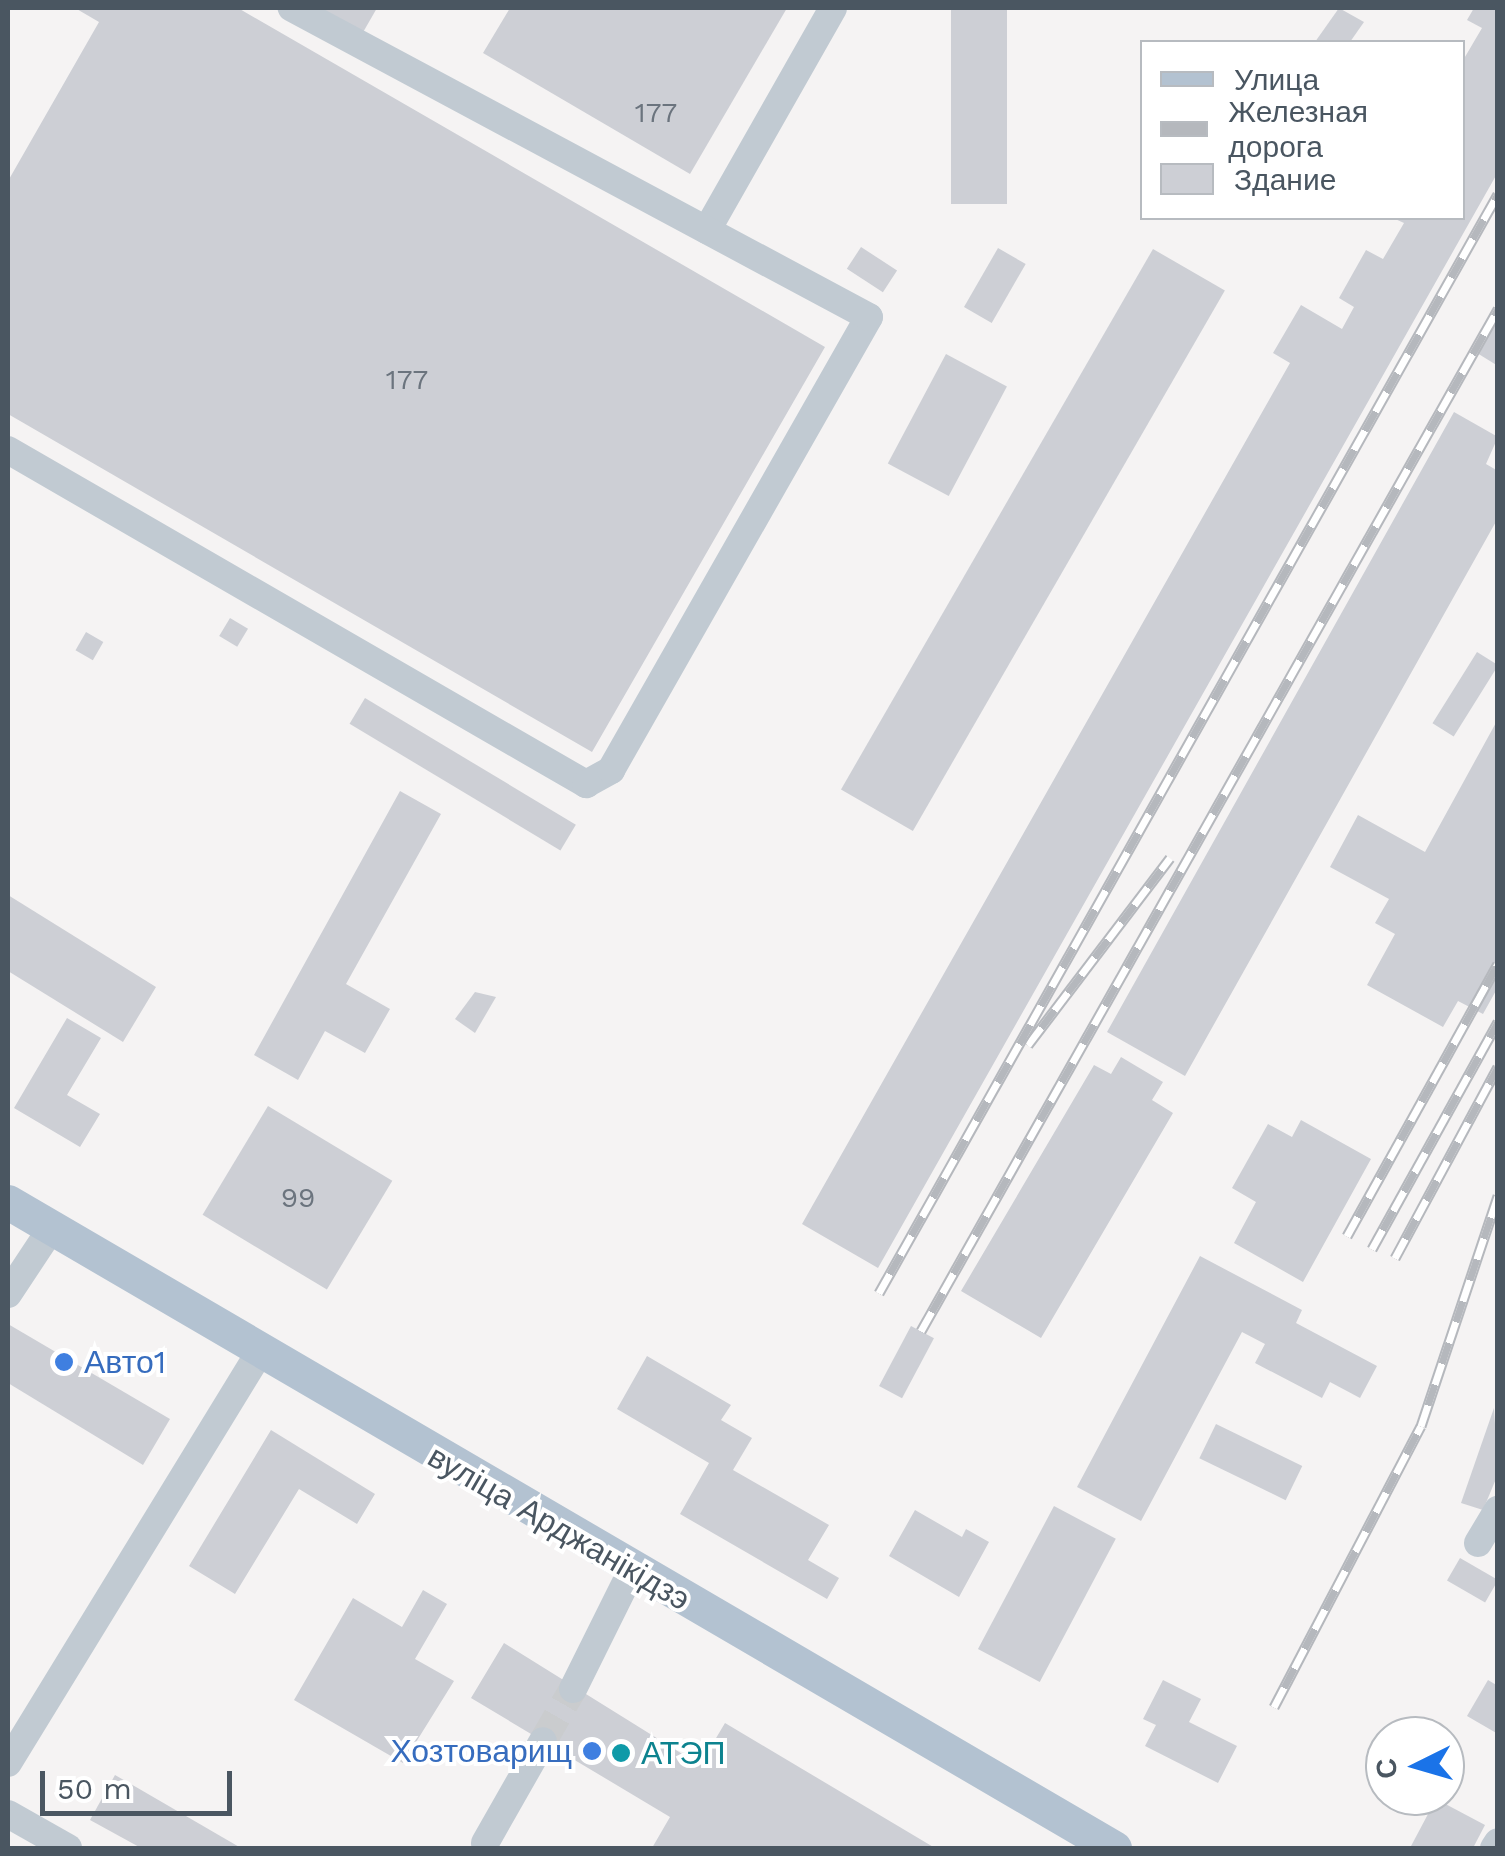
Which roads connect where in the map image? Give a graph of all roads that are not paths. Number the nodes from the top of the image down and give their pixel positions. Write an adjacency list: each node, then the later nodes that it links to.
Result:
1 (292, 8): 3 (lane)
2 (834, 8): 3 (lane)
3 (707, 230): 4 (lane)
4 (8, 450)
5 (8, 1202): 6 (main road, вуліца Арджанікідзэ)
6 (52, 1229): 7 (lane); 8 (main road, вуліца Арджанікідзэ)
7 (8, 1294)
8 (259, 1354): 11 (main road, вуліца Арджанікідзэ); 14 (lane)
9 (1498, 1510): 10 (lane)
10 (1478, 1543)
11 (632, 1570): 12 (lane); 18 (main road, вуліца Арджанікідзэ)
12 (572, 1688)
13 (543, 1741): 16 (lane)
14 (8, 1763)
15 (8, 1814): 17 (lane)
16 (485, 1843)
17 (68, 1848)
18 (1114, 1848)

